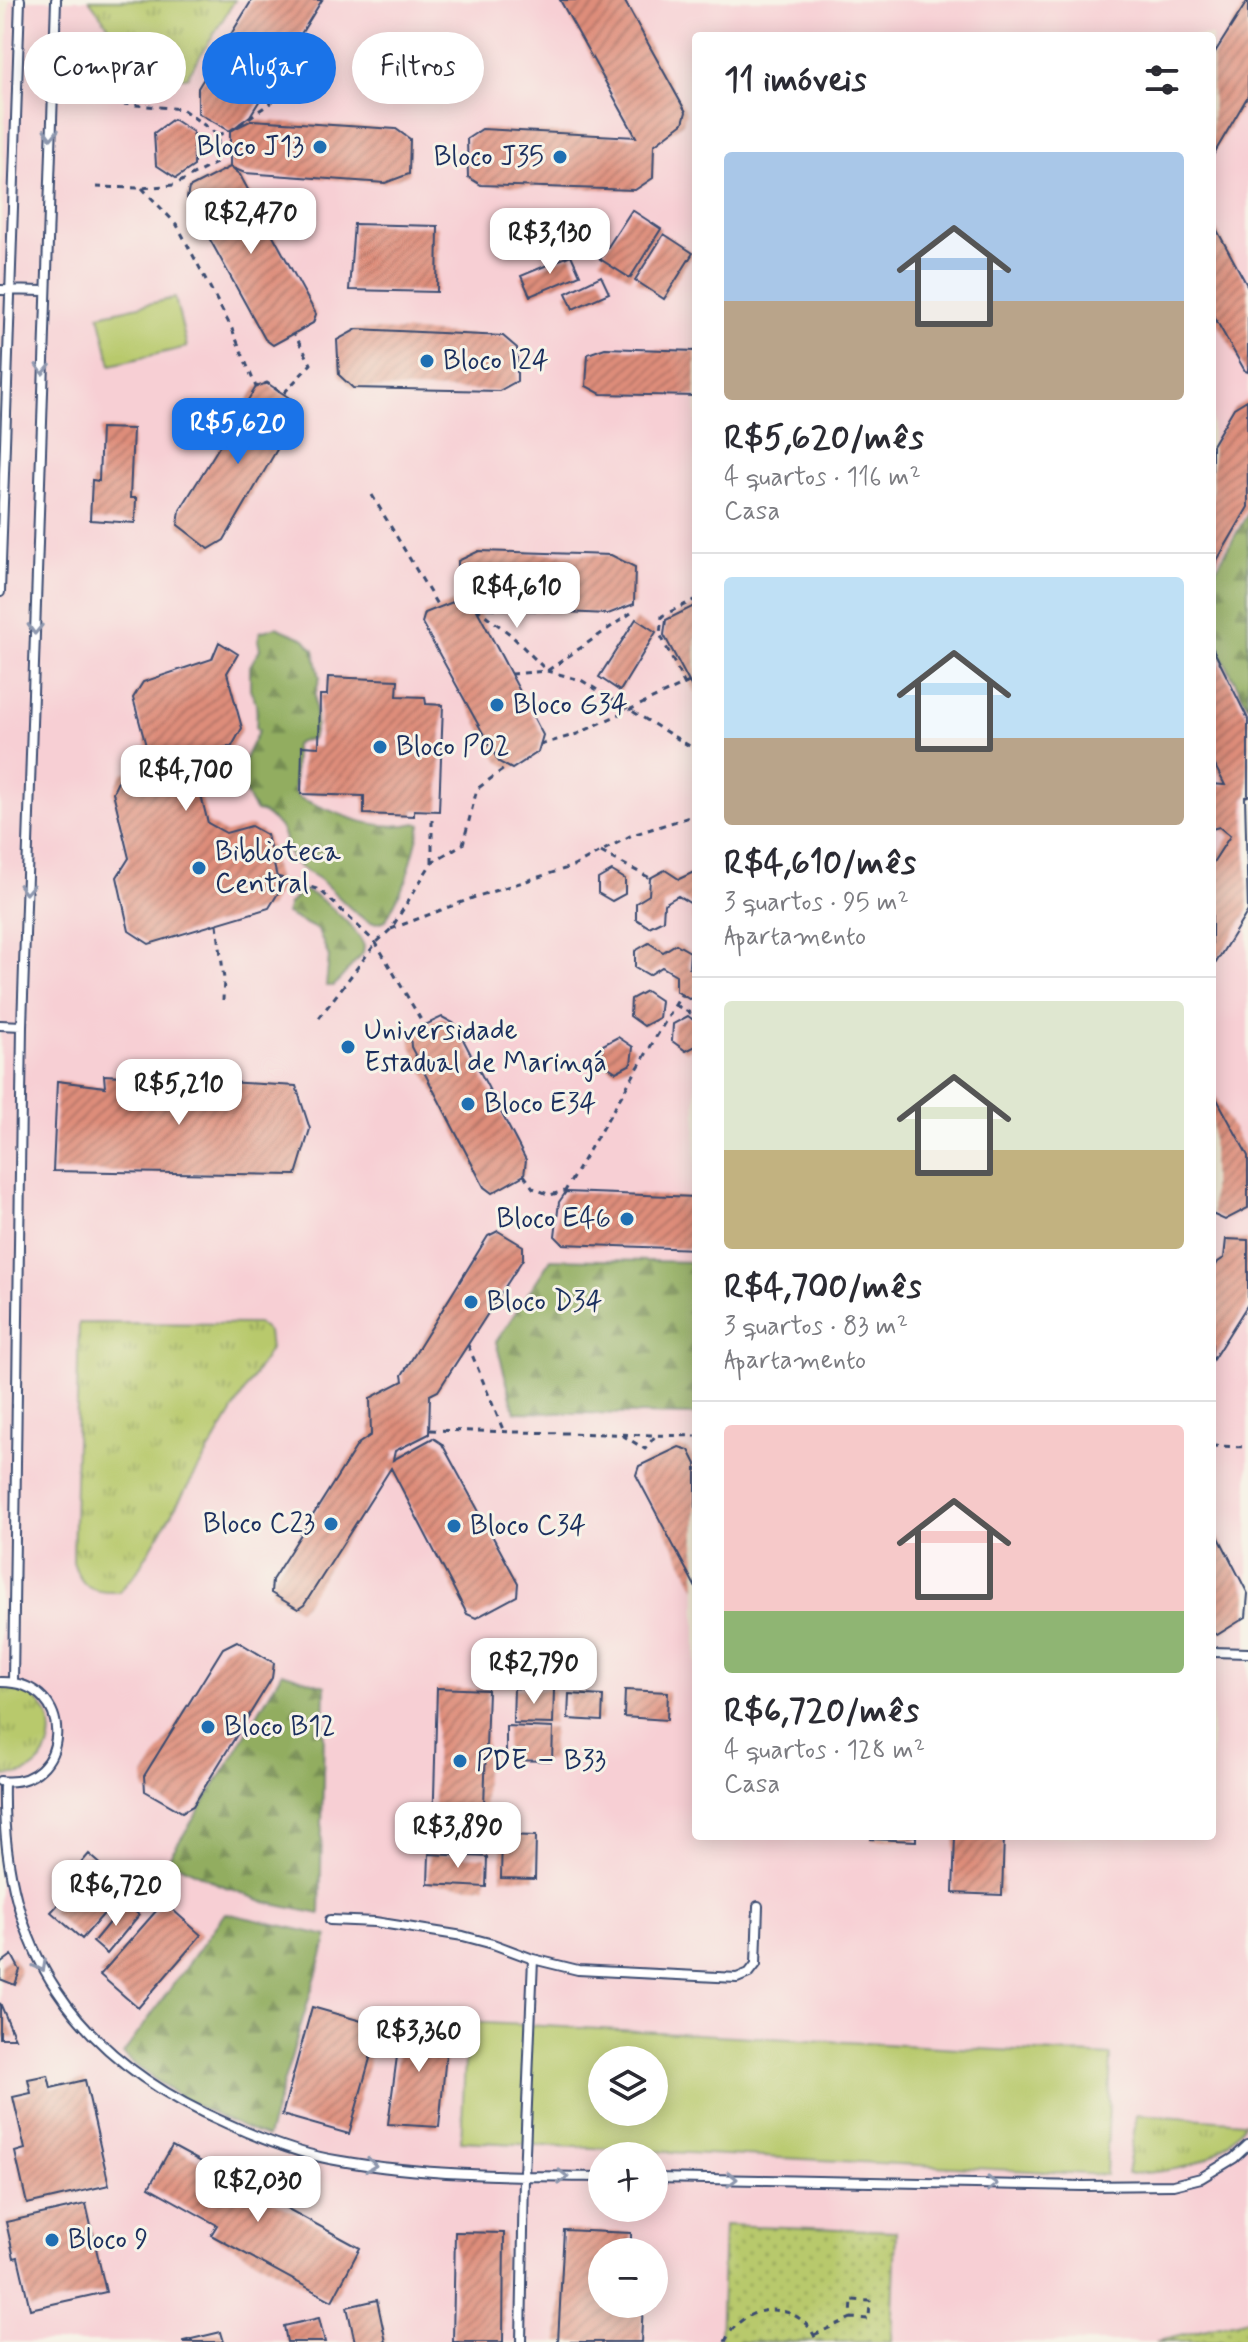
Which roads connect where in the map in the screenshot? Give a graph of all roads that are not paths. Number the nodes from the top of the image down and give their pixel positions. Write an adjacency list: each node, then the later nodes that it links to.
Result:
1 (20, 0): 3 (lane)
2 (56, 0): 4 (lane, one-way to 4)
3 (5, 290): 4 (lane); 5 (lane)
4 (45, 291): 7 (lane, one-way to 7)
5 (0, 592)
6 (0, 1025): 7 (lane)
7 (22, 1026): 11 (lane)
8 (1216, 1652): 9 (lane)
9 (1248, 1653)
10 (0, 1682): 11 (lane)
11 (13, 1682): 12 (lane)
12 (2, 1782): 17 (lane, one-way to 17)
13 (758, 1906): 15 (lane)
14 (330, 1920): 15 (lane)
15 (533, 1959): 17 (lane)
16 (1248, 2145): 19 (lane, one-way to 16)
17 (524, 2176): 18 (lane, one-way to 18); 20 (lane)
18 (588, 2177)
19 (668, 2178)
20 (521, 2342)

